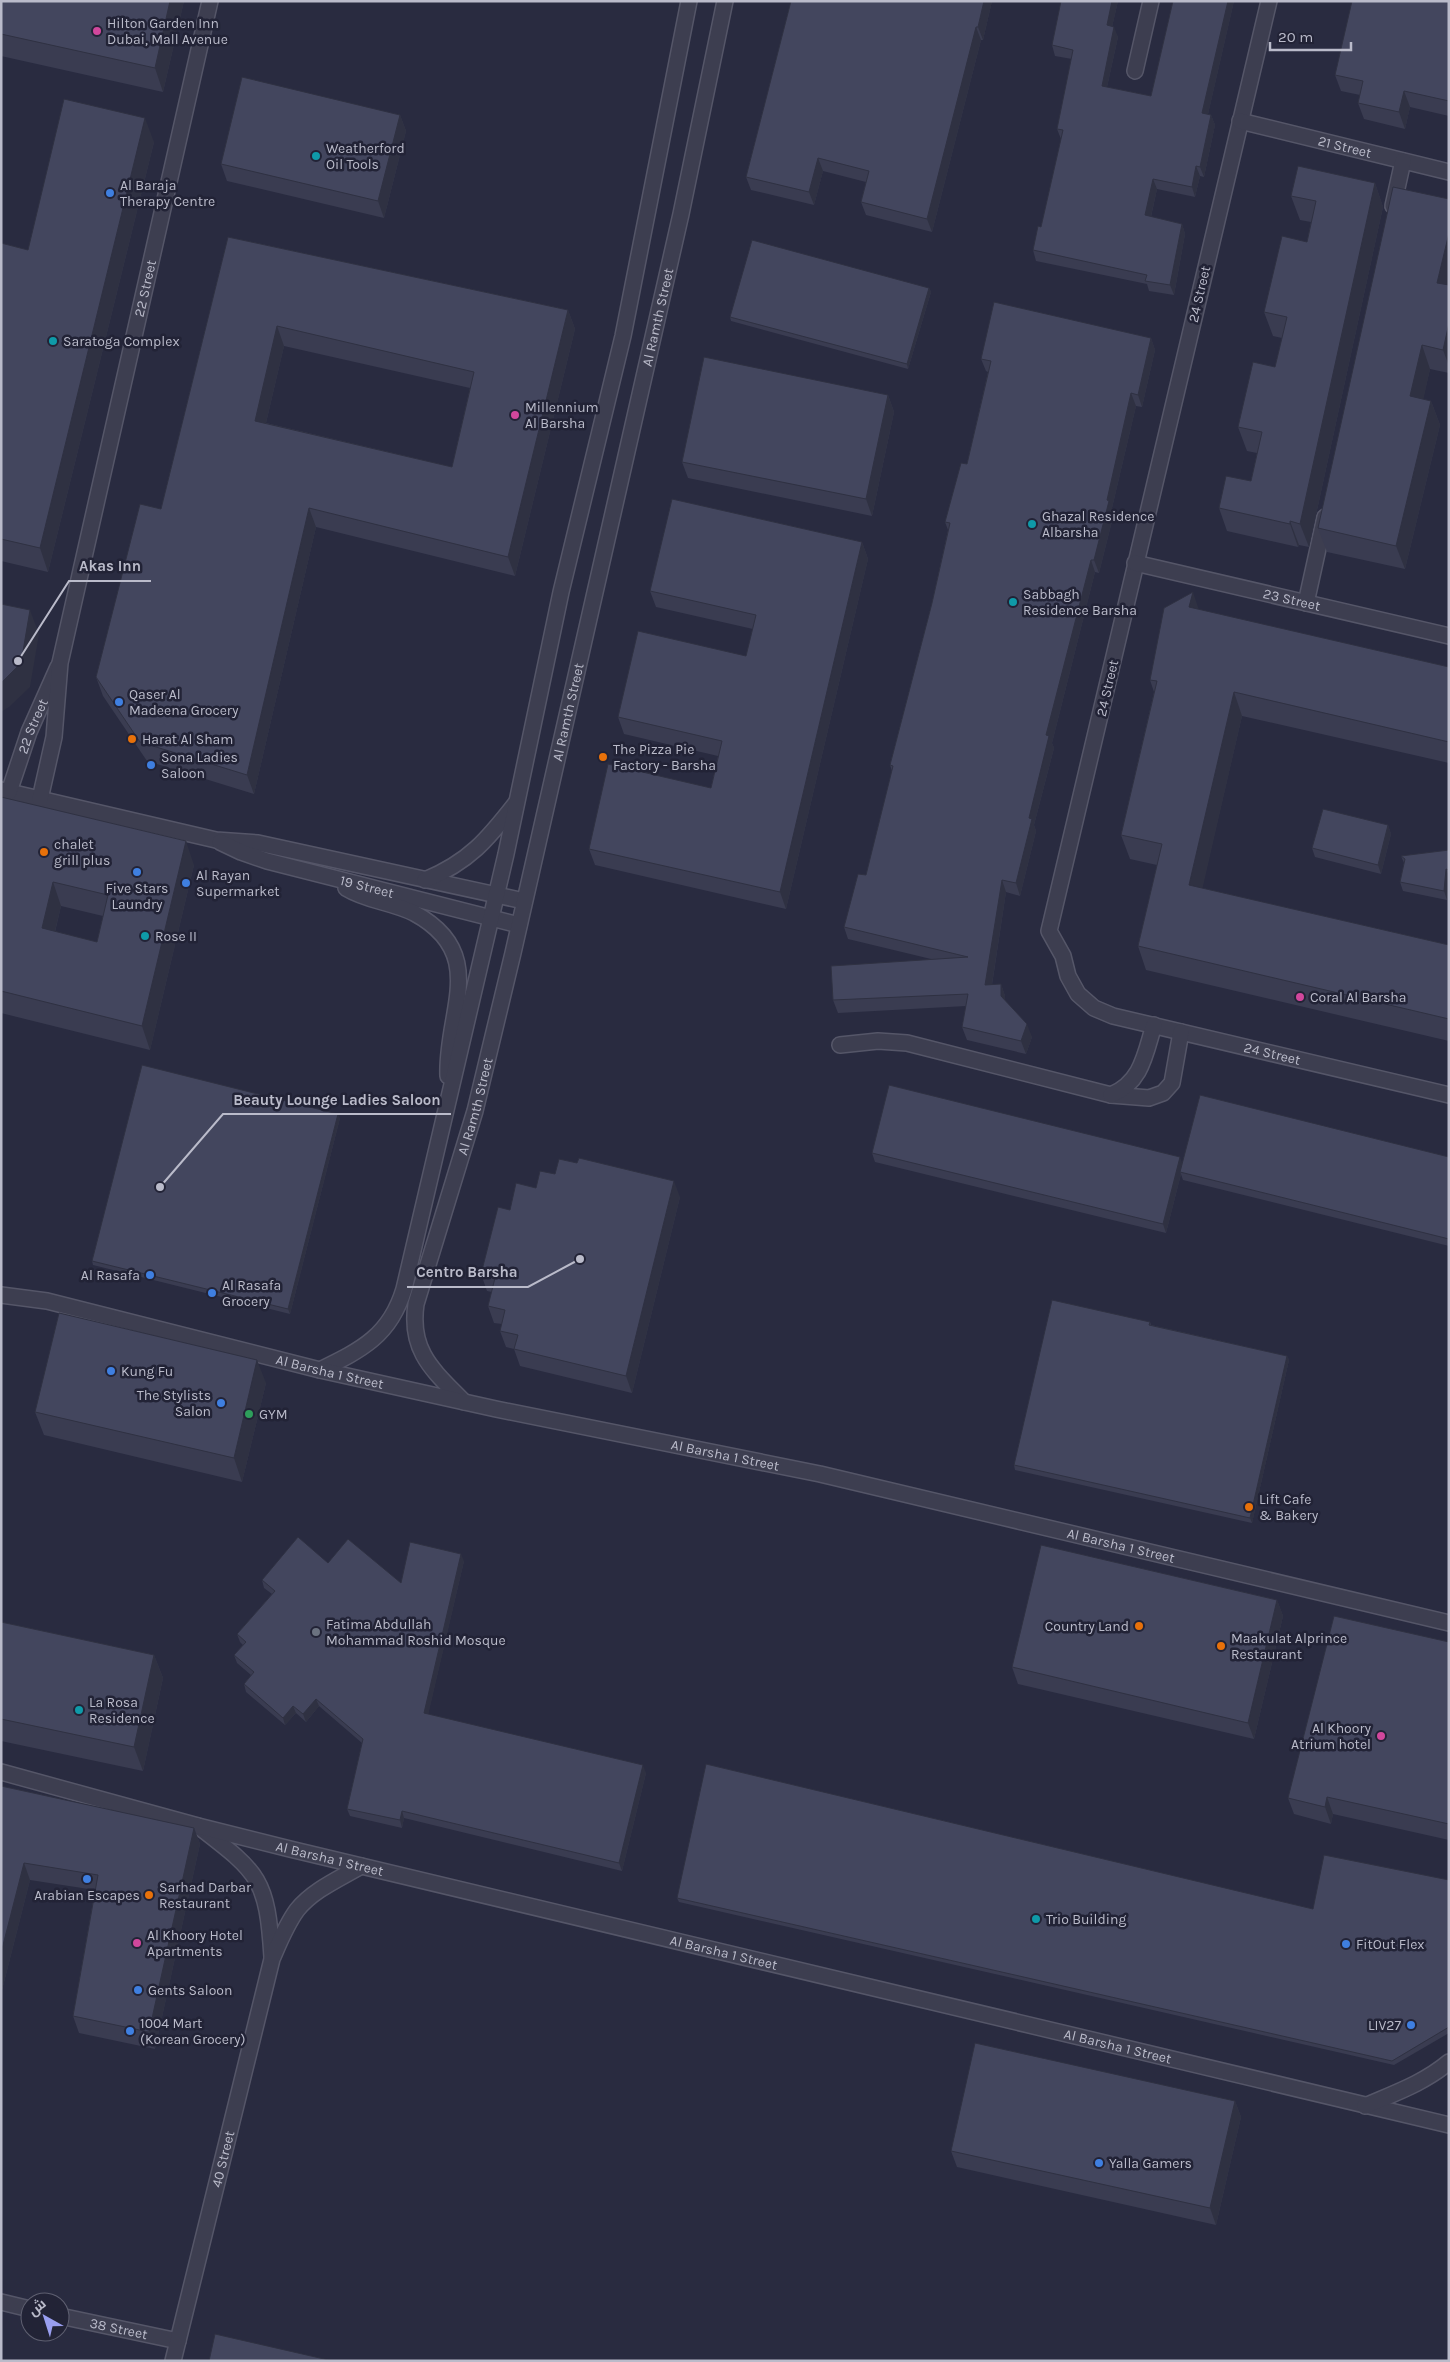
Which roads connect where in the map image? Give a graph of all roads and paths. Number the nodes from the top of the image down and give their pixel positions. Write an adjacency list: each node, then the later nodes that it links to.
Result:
1 (210, 1): 15 (street, 22 Street)
2 (689, 1): 18 (street, Al Ramth Street)
3 (725, 1): 23 (street, Al Ramth Street)
4 (1151, 1): 6 (street)
5 (1269, 1): 7 (street, 24 Street)
6 (1135, 71)
7 (1240, 121): 8 (street, 21 Street); 12 (street, 24 Street)
8 (1403, 161): 9 (street, 21 Street); 10 (street)
9 (1449, 172)
10 (1391, 218)
11 (1328, 503): 13 (street)
12 (1135, 563): 13 (street, 23 Street); 26 (street, 24 Street)
13 (1306, 603): 14 (street, 23 Street)
14 (1449, 636)
15 (60, 663): 16 (street, 22 Street); 17 (street, 22 Street)
16 (5, 791): 17 (street, 19 Street)
17 (40, 799): 19 (street, 19 Street)
18 (518, 800): 21 (street); 22 (street, Al Ramth Street)
19 (216, 840): 20 (street, 19 Street); 21 (street, 19 Street)
20 (333, 878): 24 (street, 19 Street); 29 (street)
21 (426, 880): 22 (street, 19 Street)
22 (497, 895): 23 (street, 19 Street); 24 (street, Al Ramth Street)
23 (524, 901): 25 (street, Al Ramth Street)
24 (491, 918): 25 (street, 19 Street); 29 (street, Al Ramth Street)
25 (519, 925): 34 (street, Al Ramth Street)
26 (1154, 1025): 27 (street, 24 Street); 30 (street)
27 (1181, 1032): 30 (street); 31 (street, 24 Street)
28 (840, 1045): 30 (street)
29 (450, 1092): 33 (street, Al Ramth Street)
30 (1111, 1094)
31 (1449, 1095)
32 (1, 1295): 33 (street, Al Barsha 1 Street)
33 (320, 1370): 34 (street, Al Barsha 1 Street)
34 (464, 1402): 35 (street, Al Barsha 1 Street)
35 (1449, 1623)
36 (1, 1772): 37 (street, Al Barsha 1 Street)
37 (198, 1826): 38 (street, Al Barsha 1 Street); 39 (street, 40 Street)
38 (361, 1866): 39 (street, 40 Street); 41 (street, Al Barsha 1 Street)
39 (272, 1959): 46 (street, 40 Street)
40 (1449, 2062): 41 (street)
41 (1365, 2106): 42 (street, Al Barsha 1 Street)
42 (1449, 2125)
43 (1, 2302): 44 (street)
44 (20, 2307)
45 (70, 2318): 46 (street, 38 Street)
46 (178, 2341): 47 (street, 40 Street)
47 (174, 2361)

